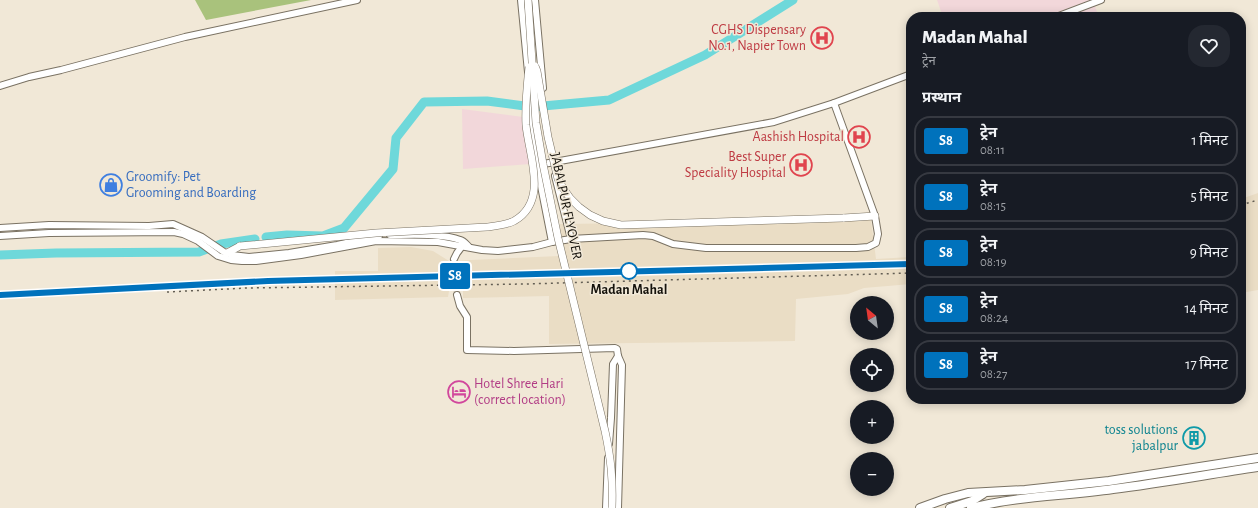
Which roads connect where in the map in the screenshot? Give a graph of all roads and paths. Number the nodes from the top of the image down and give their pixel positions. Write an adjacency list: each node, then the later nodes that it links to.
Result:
1 (357, 0): 9 (street)
2 (521, 0): 12 (street)
3 (528, 0): 7 (main road, JABALPUR FLYOVER, bridge)
4 (535, 0): 11 (street, bridge)
5 (1100, 0): 6 (street)
6 (1069, 12)
7 (532, 60): 13 (main road, bridge); 20 (main road, bridge); 29 (main road, JABALPUR FLYOVER, bridge)
8 (906, 76): 10 (street)
9 (0, 86)
10 (834, 103): 11 (street); 13 (street)
11 (551, 163): 12 (street); 17 (street)
12 (538, 165): 18 (street)
13 (875, 216): 17 (street)
14 (0, 228): 16 (street)
15 (0, 236): 16 (street)
16 (200, 239): 19 (street); 20 (street)
17 (571, 239): 18 (street)
18 (552, 242): 19 (street)
19 (465, 246): 20 (street); 21 (street)
20 (226, 252)
21 (454, 259)
22 (457, 295): 23 (street)
23 (618, 356): 28 (street); 30 (street)
24 (1258, 458): 26 (highway)
25 (1258, 467): 27 (highway)
26 (986, 492): 27 (highway); 31 (highway)
27 (972, 504): 32 (highway)
28 (606, 508)
29 (612, 508)
30 (618, 508)
31 (920, 508)
32 (950, 508)

